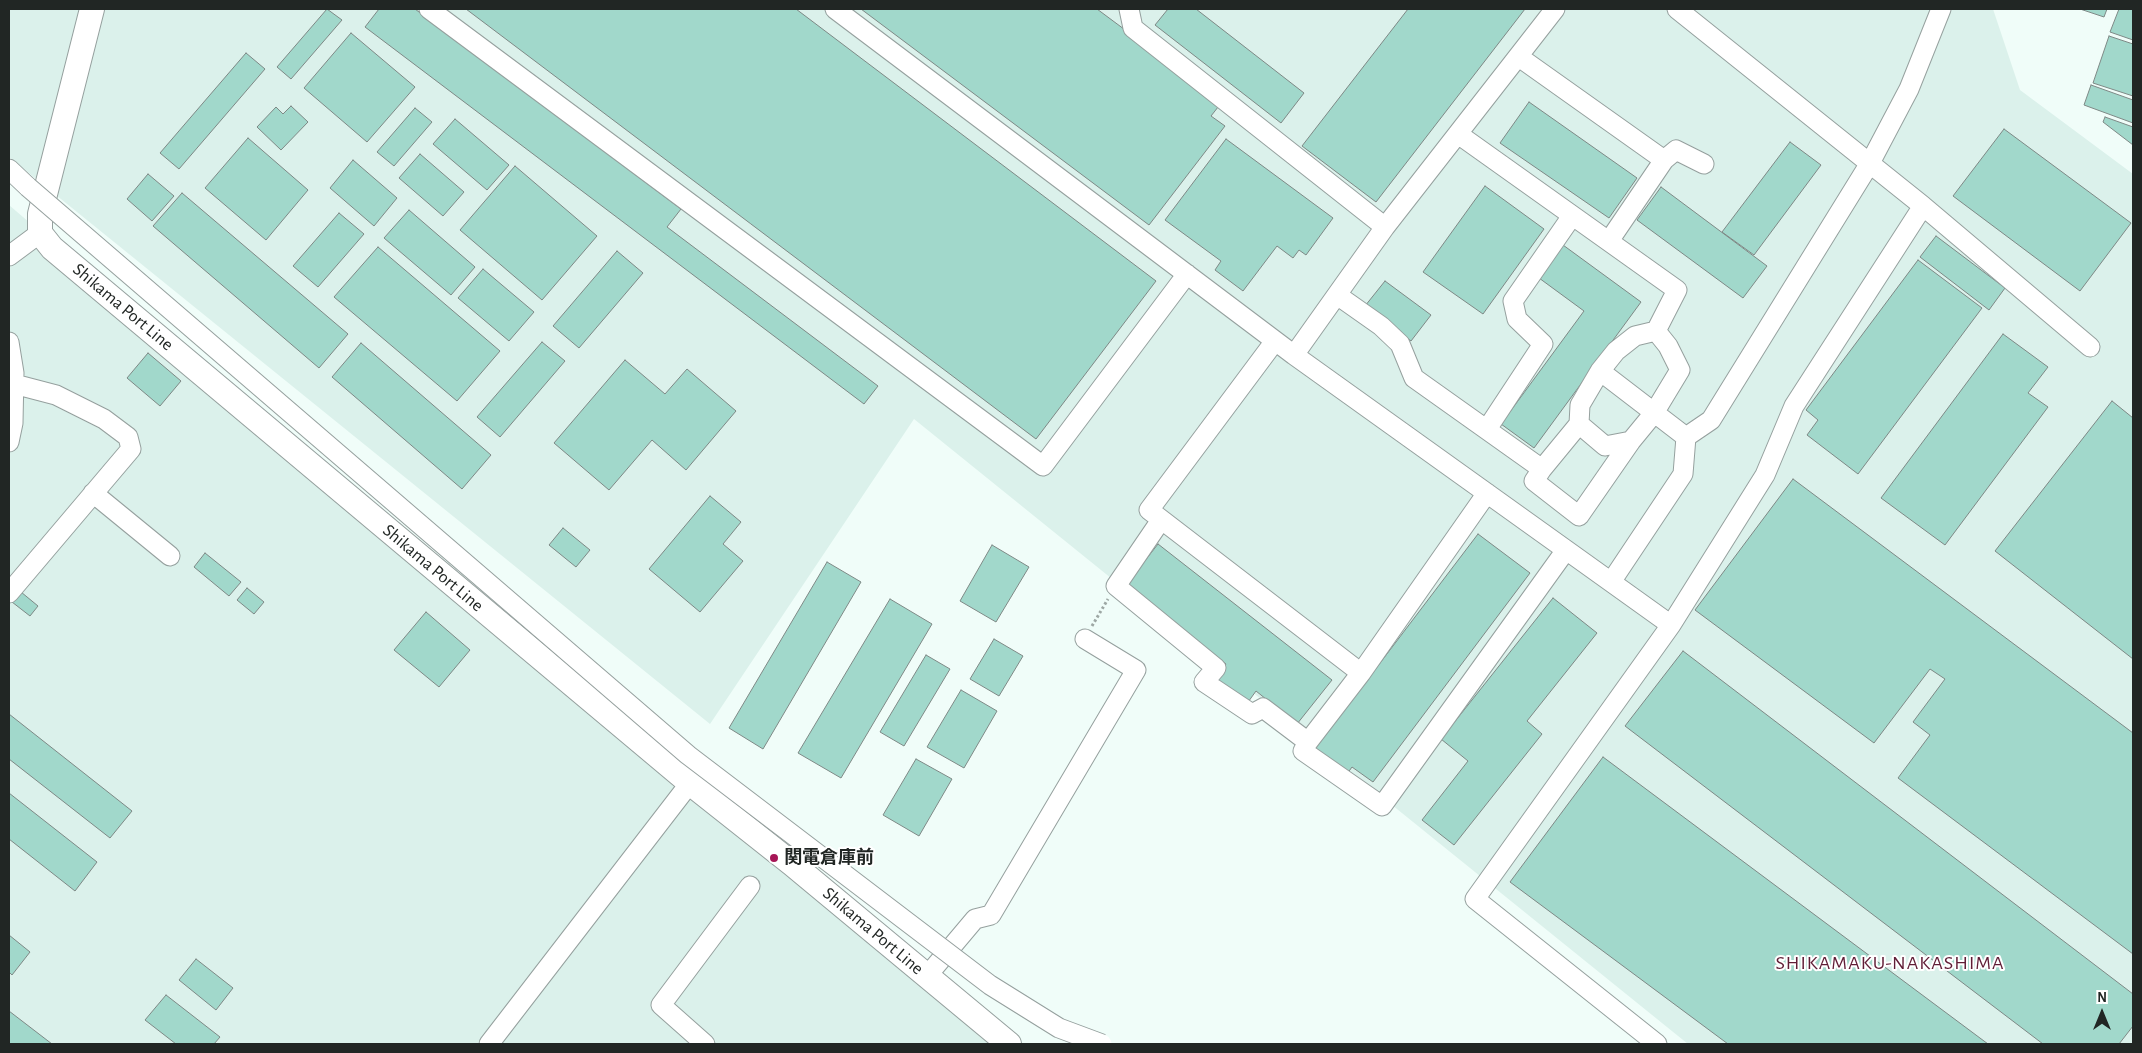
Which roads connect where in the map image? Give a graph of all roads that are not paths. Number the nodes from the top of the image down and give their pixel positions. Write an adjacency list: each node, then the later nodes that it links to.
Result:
1 (92, 9): 17 (main road)
2 (429, 9): 20 (street)
3 (835, 9): 20 (street)
4 (1129, 9): 16 (street)
5 (1555, 9): 8 (street)
6 (1677, 9): 11 (street)
7 (1941, 9): 11 (street)
8 (1519, 57): 9 (street); 10 (street)
9 (1458, 134): 15 (street); 16 (street)
10 (1664, 160): 12 (street); 18 (street)
11 (1870, 163): 14 (street); 32 (street)
12 (1704, 164)
13 (9, 169): 53 (street, bridge)
14 (1923, 206): 25 (street); 43 (street)
15 (1572, 216): 18 (street); 31 (street)
16 (1385, 227): 21 (street)
17 (40, 233): 19 (street); 47 (main road, Shikama Port Line)
18 (1609, 241): 22 (street)
19 (9, 256)
20 (1187, 274): 23 (street)
21 (1337, 295): 26 (street); 31 (street)
22 (1656, 331): 27 (street); 29 (street)
23 (1275, 341): 26 (street); 38 (street)
24 (9, 342): 28 (street)
25 (2090, 347)
26 (1294, 355): 37 (street)
27 (1600, 371): 29 (street); 30 (street)
28 (14, 384): 33 (street); 36 (street)
29 (1654, 412): 32 (street); 34 (street)
30 (1579, 424): 34 (street); 35 (street)
31 (1487, 429): 35 (street)
32 (1686, 437): 41 (street)
33 (9, 442)
34 (1631, 442): 35 (street)
35 (1542, 469)
36 (93, 493): 40 (street); 42 (street)
37 (1487, 493): 39 (street); 45 (street)
38 (1161, 520): 45 (street); 46 (street)
39 (1566, 550): 41 (street); 46 (street)
40 (170, 556)
41 (1611, 582): 43 (street)
42 (9, 593)
43 (1671, 625): 54 (street)
44 (1087, 635): 49 (street)
45 (1361, 673): 46 (street)
46 (1308, 742)
47 (690, 783): 49 (main road, Shikama Port Line); 51 (street)
48 (750, 886): 52 (street)
49 (928, 976): 50 (main road, Shikama Port Line)
50 (1004, 1043)
51 (489, 1044)
52 (705, 1044)
53 (1102, 1044)
54 (1657, 1044)

